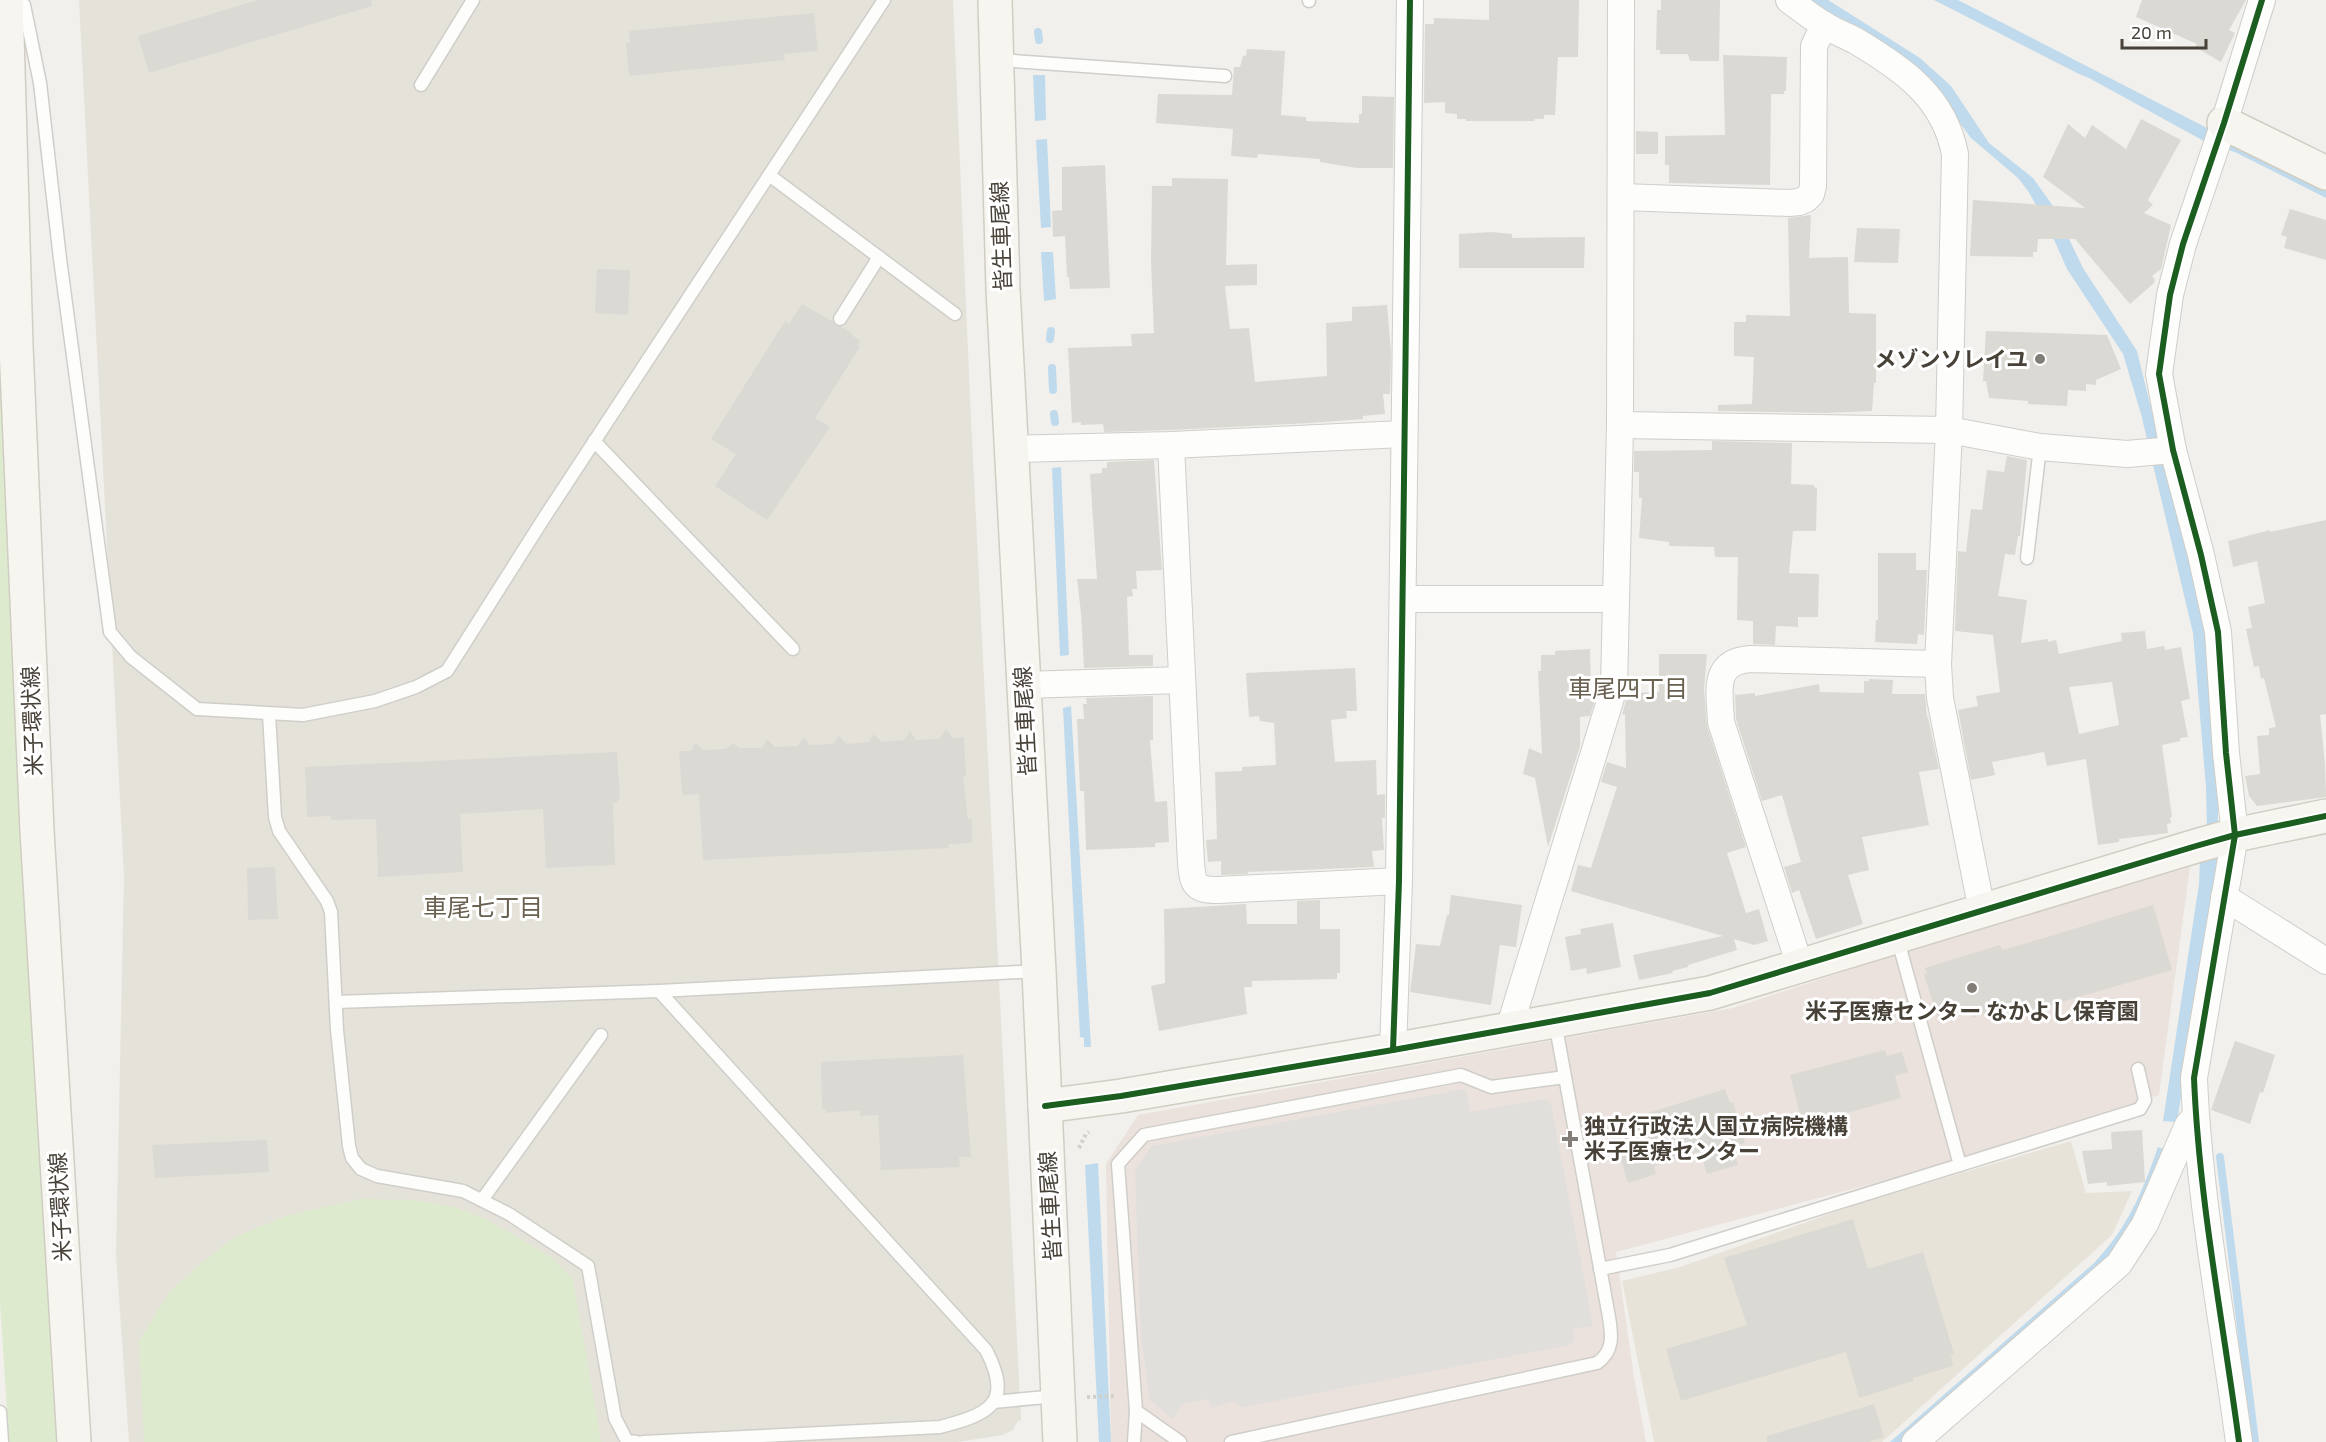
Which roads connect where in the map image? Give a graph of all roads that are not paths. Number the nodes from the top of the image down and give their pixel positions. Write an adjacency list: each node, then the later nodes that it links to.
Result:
1 (6, 0): 64 (main road, 米子環状線)
2 (20, 0): 36 (lane)
3 (473, 0): 13 (lane)
4 (884, 0): 16 (lane)
5 (995, 0): 11 (main road, 皆生車尾線)
6 (1410, 0): 23 (street)
7 (1621, 0): 17 (street)
8 (1789, 0): 10 (street)
9 (2262, 0): 14 (street)
10 (1824, 25): 17 (street); 22 (street)
11 (997, 60): 12 (lane); 27 (main road, 皆生車尾線)
12 (1225, 75)
13 (421, 85)
14 (2224, 123): 15 (main road); 28 (street)
15 (2326, 173)
16 (770, 175): 18 (lane); 24 (lane)
17 (1622, 197): 21 (street)
18 (879, 257): 19 (lane); 20 (lane)
19 (955, 314)
20 (840, 319)
21 (1620, 425): 22 (street); 31 (street)
22 (1949, 430): 26 (street); 33 (street)
23 (1403, 434): 25 (street); 30 (street)
24 (594, 441): 32 (lane); 36 (lane)
25 (1171, 445): 27 (street); 34 (street)
26 (2040, 447): 28 (street); 29 (lane)
27 (1011, 449): 35 (main road, 皆生車尾線)
28 (2173, 450): 38 (street)
29 (2027, 558)
30 (1403, 598): 31 (street); 39 (street)
31 (1614, 599): 49 (street)
32 (793, 649)
33 (1938, 664): 41 (street); 44 (street)
34 (1182, 680): 35 (street); 39 (street)
35 (1024, 685): 45 (main road, 皆生車尾線)
36 (269, 714): 47 (lane)
37 (2326, 816): 38 (main road)
38 (2235, 835): 40 (street); 41 (main road)
39 (1399, 881): 51 (street)
40 (2224, 897): 43 (street); 55 (street)
41 (1982, 911): 42 (main road)
42 (1897, 936): 44 (main road); 56 (lane)
43 (2326, 961)
44 (1800, 966): 48 (main road)
45 (1039, 971): 46 (lane); 54 (main road, 皆生車尾線)
46 (659, 991): 47 (lane); 60 (lane)
47 (336, 1002): 57 (lane)
48 (1555, 1021): 49 (main road); 53 (lane)
49 (1509, 1029): 51 (main road)
50 (601, 1035): 57 (lane)
51 (1393, 1050): 54 (main road)
52 (2138, 1070): 56 (lane)
53 (1565, 1077): 58 (lane); 62 (lane)
54 (1045, 1106): 59 (main road, 皆生車尾線)
55 (2196, 1116): 71 (street); 72 (street)
56 (1960, 1165): 58 (lane)
57 (482, 1200): 65 (lane)
58 (1600, 1269): 70 (lane)
59 (1072, 1397): 60 (lane); 67 (main road, 皆生車尾線)
60 (993, 1402): 66 (lane)
61 (0, 1412): 63 (lane)
62 (1136, 1412): 68 (lane); 69 (lane)
63 (2, 1442)
64 (74, 1442)
65 (637, 1442)
66 (643, 1442)
67 (1060, 1442)
68 (1134, 1442)
69 (1180, 1442)
70 (1232, 1442)
71 (1915, 1442)
72 (2239, 1442)

